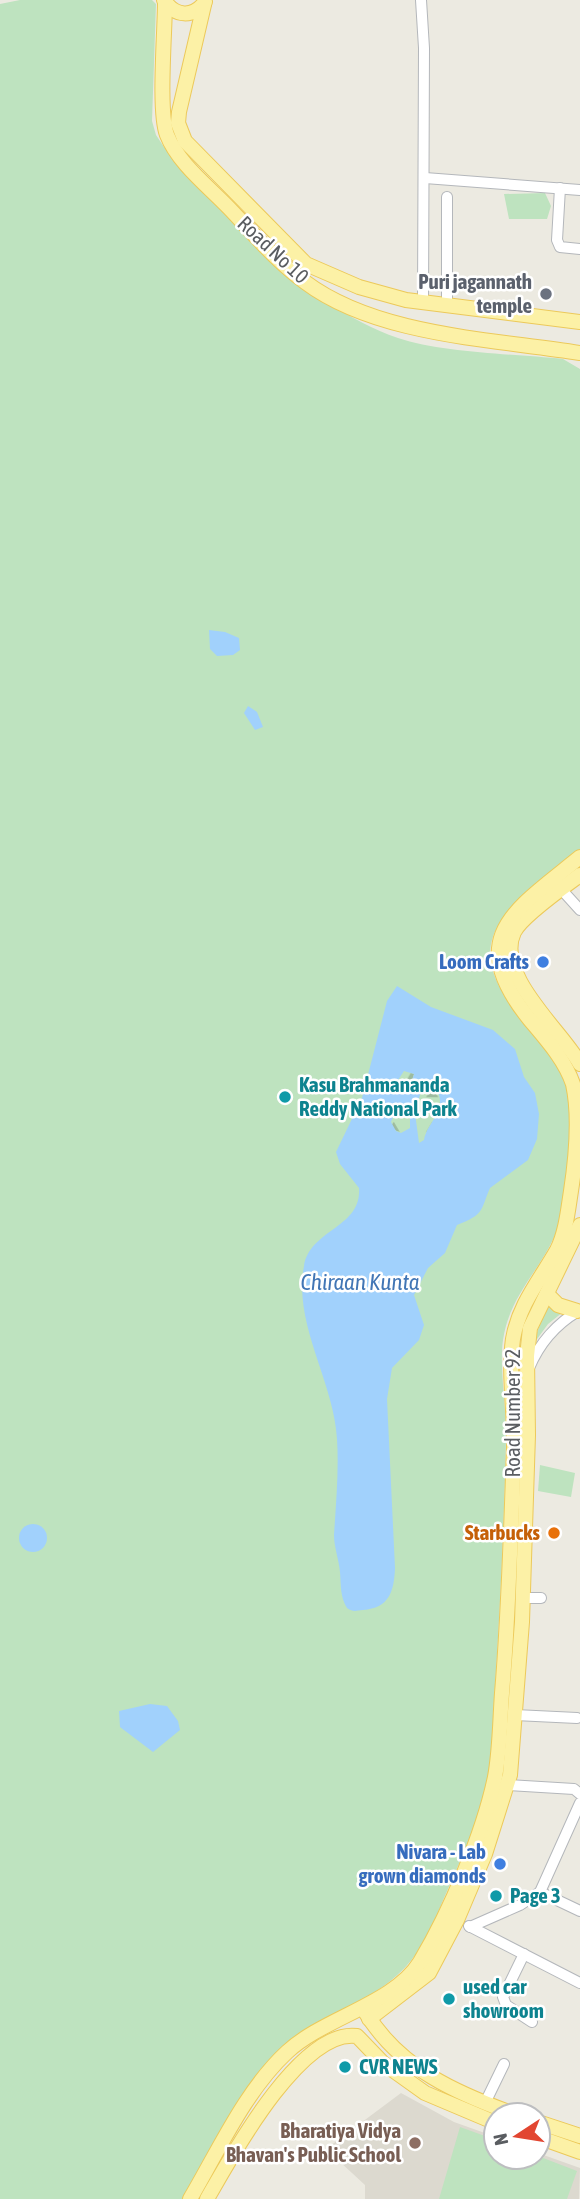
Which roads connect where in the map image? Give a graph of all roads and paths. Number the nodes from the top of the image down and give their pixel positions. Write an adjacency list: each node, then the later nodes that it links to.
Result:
1 (421, 0): 5 (street)
2 (165, 1): 3 (main road); 4 (main road, Road No 10)
3 (205, 2): 4 (main road)
4 (172, 124): 10 (main road, Road No 10); 13 (main road, Road No 10)
5 (425, 178): 6 (street); 10 (street)
6 (560, 188): 7 (street); 9 (street)
7 (580, 190)
8 (447, 197): 11 (street)
9 (580, 249)
10 (423, 303): 11 (main road, Road No 10)
11 (447, 305): 12 (main road, Road No 10)
12 (580, 322)
13 (580, 353)
14 (580, 857): 25 (main road, Road Number 92)
15 (580, 874): 16 (main road)
16 (561, 889): 17 (street); 18 (main road)
17 (580, 910)
18 (579, 1059)
19 (580, 1225): 20 (main road, Road Number 92)
20 (547, 1294): 21 (main road); 22 (main road, Road Number 92)
21 (578, 1311): 22 (street)
22 (527, 1374): 23 (main road, Road Number 92)
23 (523, 1598): 24 (street); 25 (main road, Road Number 92)
24 (541, 1598)
25 (515, 1618): 26 (main road, Road Number 92); 36 (main road, Road Number 92)
26 (515, 1715): 27 (street); 28 (main road, Road Number 92)
27 (577, 1718)
28 (508, 1785): 29 (street); 33 (main road, Road Number 92)
29 (580, 1794)
30 (580, 1803): 31 (street)
31 (540, 1892): 32 (street); 33 (street)
32 (580, 1911)
33 (463, 1923): 34 (street); 36 (main road, Road Number 92)
34 (524, 1954): 35 (street); 37 (street)
35 (580, 1983)
36 (366, 2009): 40 (main road); 46 (main road)
37 (532, 2022)
38 (504, 2064): 39 (street)
39 (496, 2101)
40 (482, 2108)
41 (482, 2111): 47 (main road)
42 (552, 2127): 43 (main road)
43 (580, 2136)
44 (552, 2142): 45 (main road)
45 (580, 2152)
46 (190, 2199)
47 (207, 2199)

